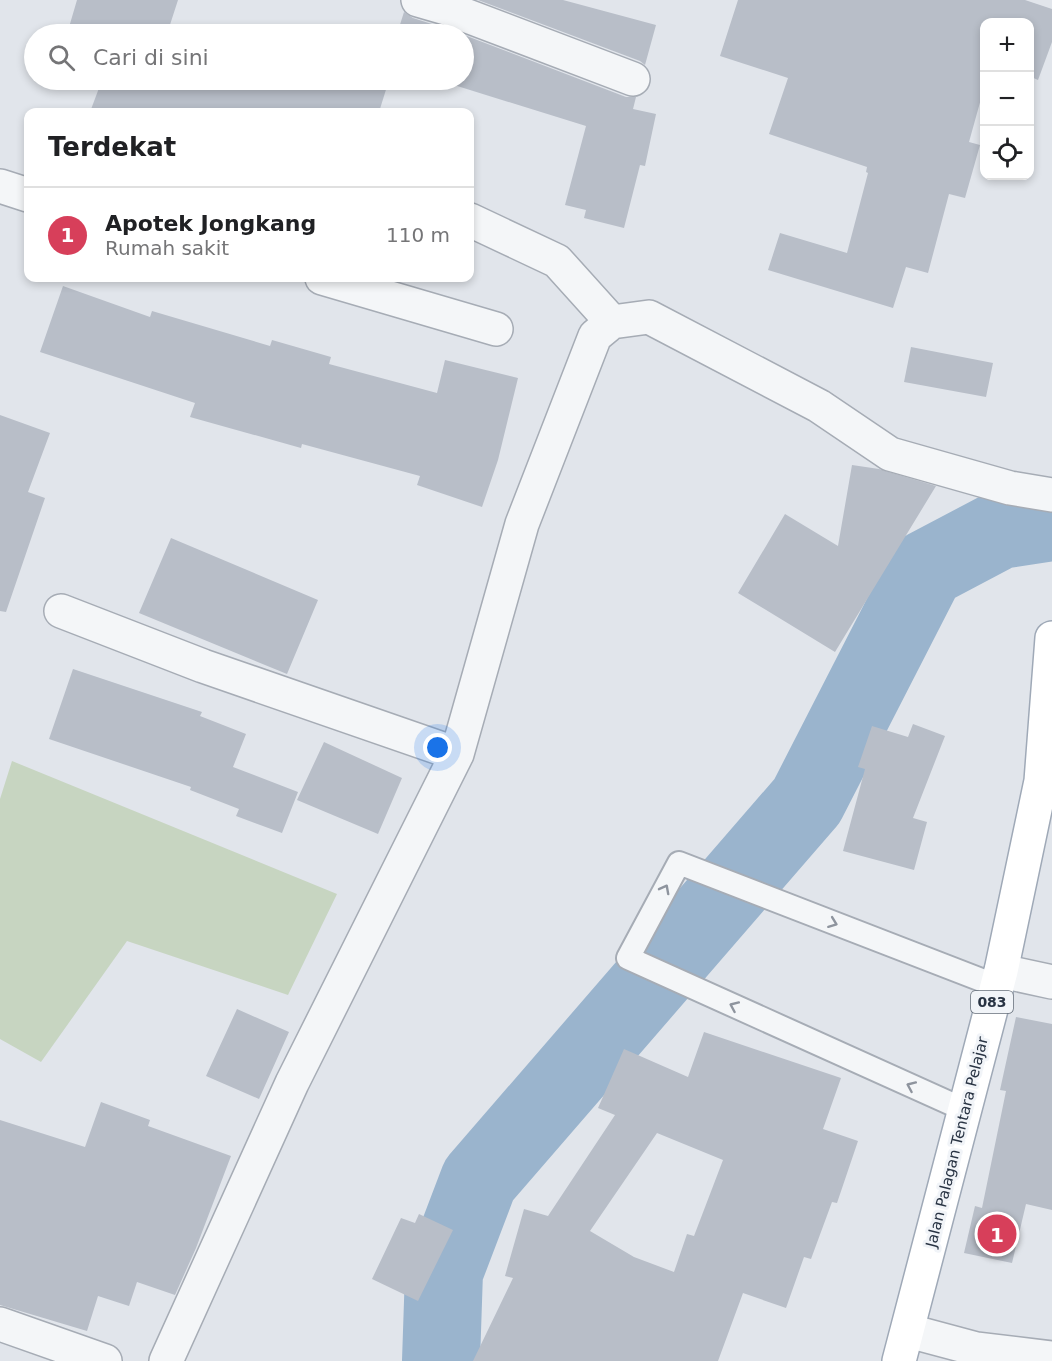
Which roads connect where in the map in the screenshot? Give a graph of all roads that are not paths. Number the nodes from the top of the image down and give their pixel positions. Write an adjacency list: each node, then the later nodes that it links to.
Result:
1 (418, 0): 2 (street)
2 (633, 79)
3 (0, 186): 4 (street)
4 (24, 194)
5 (474, 222): 7 (street)
6 (336, 282): 8 (street)
7 (612, 322): 9 (street); 13 (street)
8 (496, 329)
9 (1052, 495)
10 (61, 611): 13 (street)
11 (1052, 638): 12 (main road, Jalan Palagan Tentara Pelajar / 083)
12 (1050, 704): 14 (main road, Jalan Palagan Tentara Pelajar / 083)
13 (457, 754): 21 (street)
14 (999, 978): 15 (street); 16 (main road, Jalan Palagan Tentara Pelajar / 083); 16 (lane, one-way to 14)
15 (1052, 982)
16 (965, 1110): 18 (main road, Jalan Palagan Tentara Pelajar / 083)
17 (0, 1324): 20 (street)
18 (904, 1346): 19 (street)
19 (1052, 1358)
20 (105, 1361)
21 (166, 1361)

